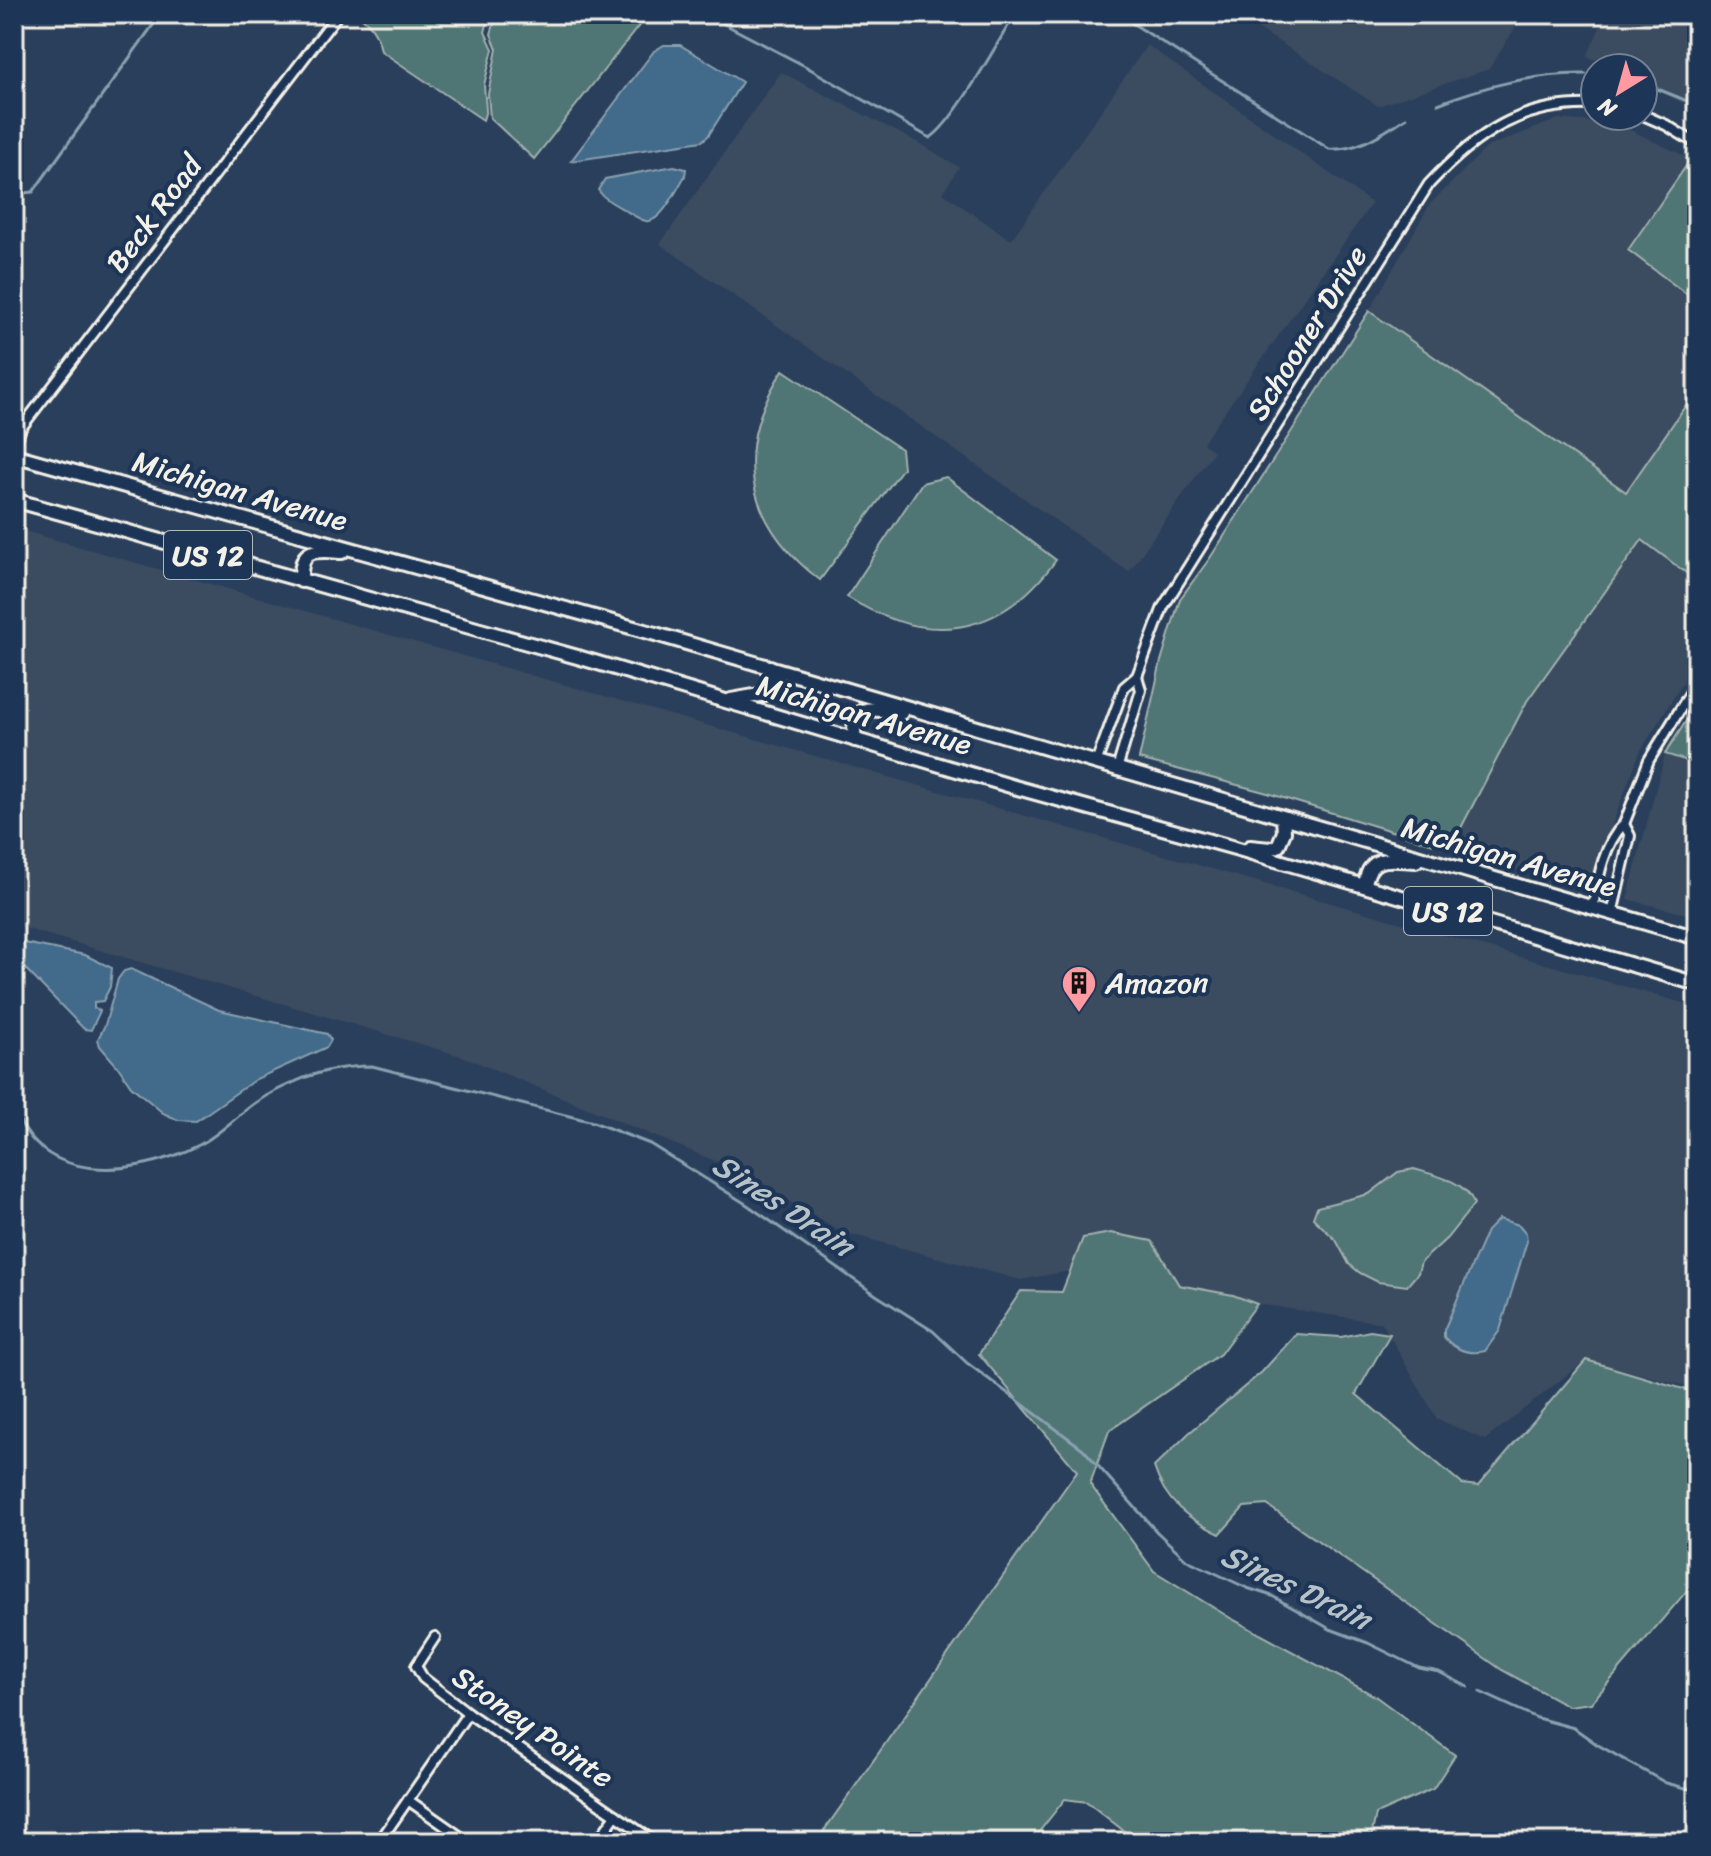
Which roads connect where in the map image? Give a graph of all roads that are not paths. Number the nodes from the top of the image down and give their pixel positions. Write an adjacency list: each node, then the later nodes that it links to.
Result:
1 (338, 14): 5 (street, Beck Road)
2 (1579, 105): 11 (street, Schooner Drive)
3 (1659, 122): 4 (street)
4 (1697, 144)
5 (14, 447)
6 (14, 455): 8 (main road, Michigan Avenue / US 12)
7 (14, 500): 9 (main road, Michigan Avenue / US 12)
8 (369, 554): 9 (main road); 10 (main road, Michigan Avenue / US 12)
9 (301, 581): 13 (main road, Michigan Avenue / US 12)
10 (770, 667): 13 (main road); 14 (main road, Michigan Avenue / US 12)
11 (1137, 676): 16 (street, Schooner Drive); 17 (street, Schooner Drive)
12 (1697, 682): 19 (street)
13 (724, 701): 15 (main road, Michigan Avenue / US 12)
14 (948, 721): 15 (main road); 16 (main road, Michigan Avenue / US 12)
15 (855, 740): 20 (main road, Michigan Avenue / US 12)
16 (1096, 763): 17 (main road, Michigan Avenue / US 12)
17 (1117, 769): 18 (main road, Michigan Avenue / US 12)
18 (1283, 818): 20 (main road); 21 (main road, Michigan Avenue / US 12)
19 (1624, 824): 23 (street); 24 (street)
20 (1235, 848): 22 (main road, Michigan Avenue / US 12)
21 (1439, 863): 22 (main road); 23 (main road, Michigan Avenue / US 12)
22 (1365, 886): 26 (main road, Michigan Avenue / US 12)
23 (1593, 907): 24 (main road, Michigan Avenue / US 12)
24 (1612, 914): 25 (main road, Michigan Avenue / US 12)
25 (1697, 938)
26 (1697, 984)
27 (435, 1637): 28 (street, Stoney Pointe)
28 (468, 1713): 29 (street); 30 (street, Stoney Pointe)
29 (408, 1800): 31 (street); 32 (street)
30 (616, 1815): 33 (street); 34 (street, Stoney Pointe)
31 (379, 1842)
32 (468, 1842)
33 (597, 1842)
34 (655, 1842)

